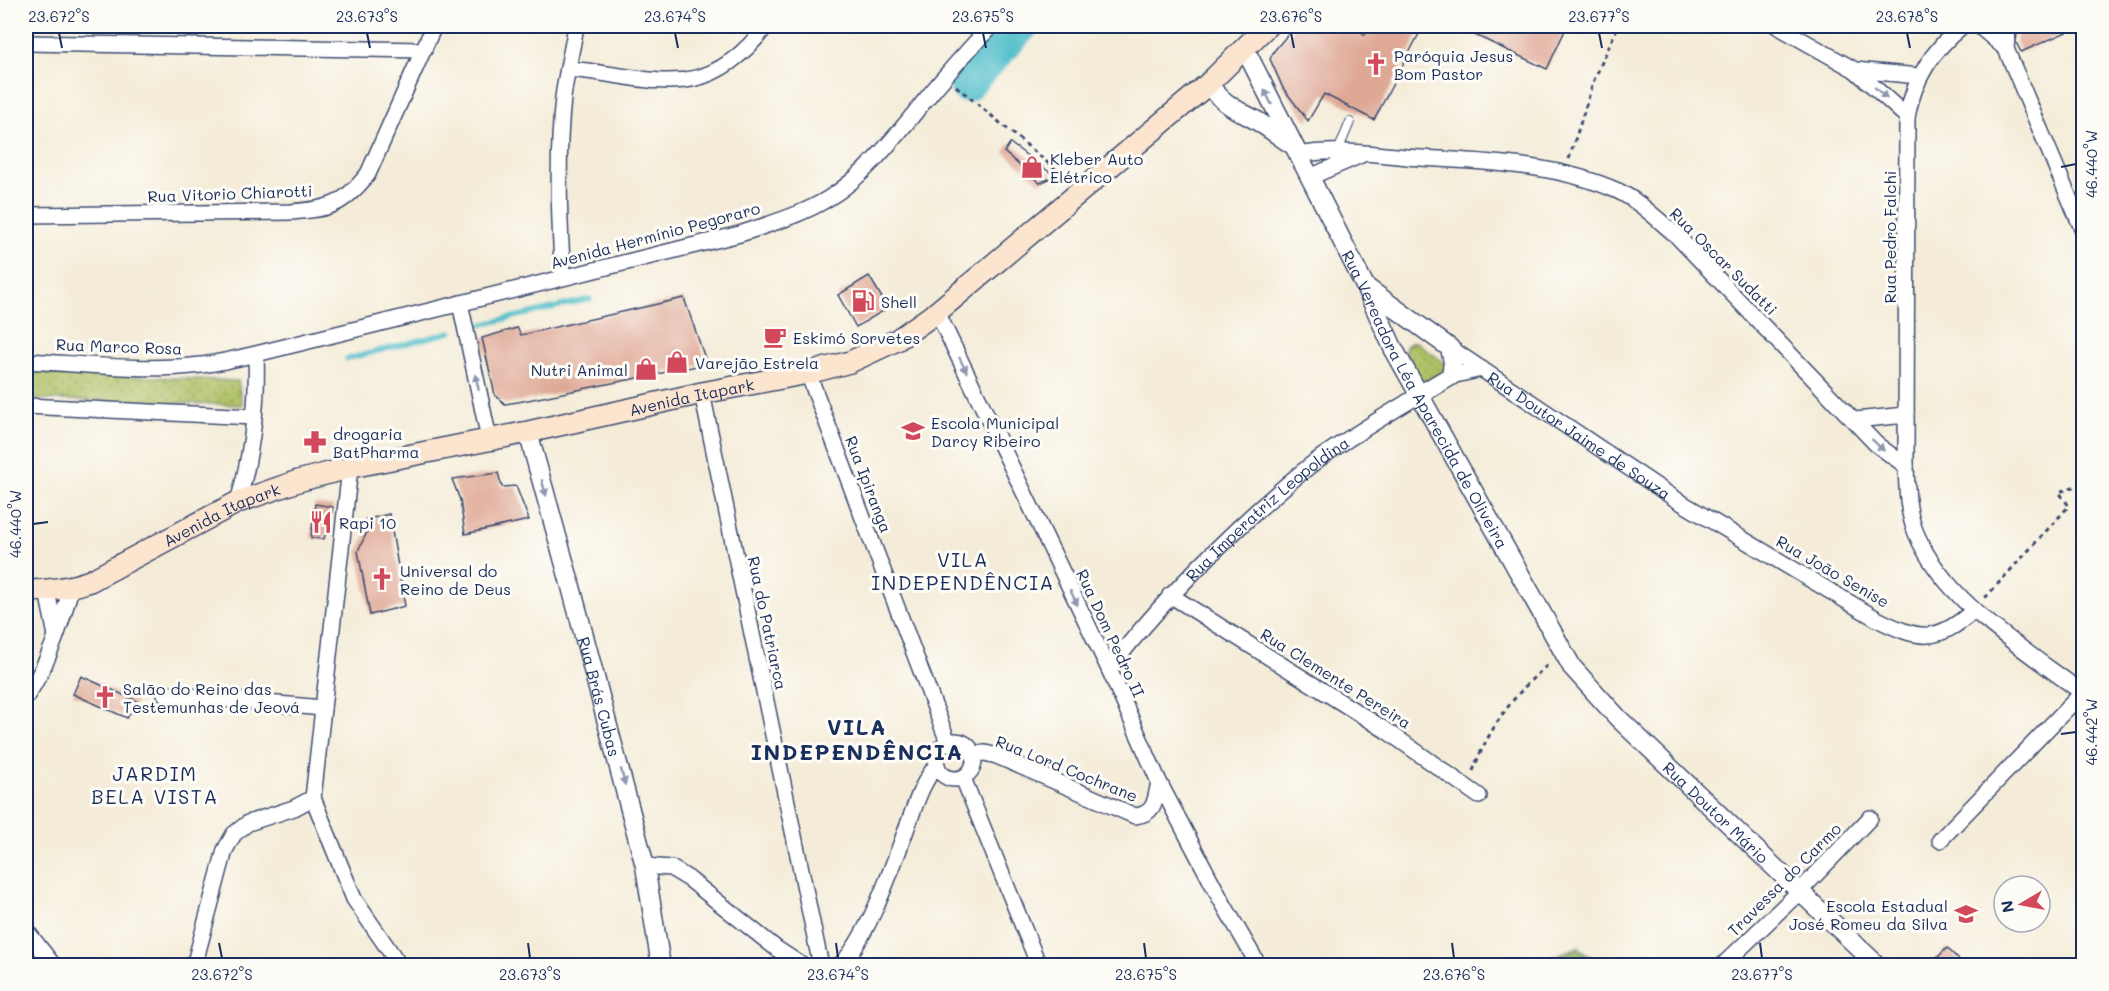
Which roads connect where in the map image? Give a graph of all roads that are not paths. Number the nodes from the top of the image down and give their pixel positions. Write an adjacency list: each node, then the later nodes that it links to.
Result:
1 (434, 26): 12 (street, Rua Vitorio Chiarotti)
2 (576, 26): 14 (street)
3 (766, 26): 14 (street)
4 (991, 26): 26 (street, Avenida Hermínio Pegoraro)
5 (1267, 26): 11 (main road, Avenida Itapark)
6 (1777, 26): 15 (street)
7 (1962, 26): 16 (street, Rua Pedro Falchi)
8 (1979, 26): 13 (street)
9 (2008, 26): 13 (street)
10 (26, 43): 12 (street)
11 (1245, 49): 17 (main road, Avenida Itapark); 20 (street, Rua Vereadora Léa Aparecida de Oliveira, one-way to 11)
12 (424, 50): 24 (street, Rua Vitorio Chiarotti)
13 (2006, 50): 25 (street)
14 (569, 69): 26 (street)
15 (1855, 70): 16 (street); 18 (street, one-way to 18)
16 (1919, 76): 18 (street, Rua Pedro Falchi)
17 (1208, 84): 20 (street, Rua Vereadora Léa Aparecida de Oliveira); 29 (main road, Avenida Itapark)
18 (1907, 117): 41 (street, Rua Pedro Falchi)
19 (1350, 122): 21 (lane)
20 (1295, 150): 21 (street, Rua Oscar Sudatti); 23 (street, Rua Vereadora Léa Aparecida de Oliveira)
21 (1338, 151): 22 (street, Rua Oscar Sudatti)
22 (1364, 154): 23 (street, Rua Oscar Sudatti); 43 (street, Rua Oscar Sudatti)
23 (1310, 177): 27 (street, Rua Vereadora Léa Aparecida de Oliveira)
24 (26, 215)
25 (2084, 233)
26 (563, 277): 28 (street, Avenida Hermínio Pegoraro)
27 (1365, 286): 30 (street, Rua Doutor Jaime de Souza); 31 (street, Rua Vereadora Léa Aparecida de Oliveira)
28 (460, 303): 33 (street, Avenida Hermínio Pegoraro); 45 (street, one-way to 28)
29 (937, 312): 36 (main road, Avenida Itapark); 57 (street, Rua Dom Pedro II, one-way to 57)
30 (1419, 326): 31 (street); 32 (street, Rua Doutor Jaime de Souza)
31 (1394, 348): 39 (street, Rua Vereadora Léa Aparecida de Oliveira)
32 (1450, 348): 35 (street, Rua Doutor Jaime de Souza); 37 (street)
33 (256, 354): 34 (street, Rua Marco Rosa); 42 (street)
34 (26, 361)
35 (1482, 369): 37 (street, Rua Doutor Jaime de Souza); 48 (street, Rua Doutor Jaime de Souza)
36 (808, 373): 38 (main road, Avenida Itapark); 62 (street, Rua Ipiranga)
37 (1451, 376): 39 (street, Rua Imperatriz Leopoldina)
38 (702, 393): 44 (main road, Avenida Itapark); 79 (street, Rua do Patriarca)
39 (1419, 395): 53 (street, Rua Imperatriz Leopoldina); 56 (street, Rua Vereadora Léa Aparecida de Oliveira)
40 (26, 406): 42 (street)
41 (1906, 416): 43 (street); 46 (street, Rua Pedro Falchi)
42 (254, 417): 49 (street)
43 (1855, 420): 46 (street, Rua Oscar Sudatti, one-way to 46)
44 (528, 432): 45 (main road, Avenida Itapark); 71 (street, Rua Brás Cubas, one-way to 71)
45 (489, 439): 47 (main road, Avenida Itapark)
46 (1906, 466): 54 (street, Rua Pedro Falchi)
47 (350, 468): 49 (main road, Avenida Itapark); 61 (street)
48 (1677, 500): 54 (street, Rua João Senise)
49 (238, 502): 50 (main road, Avenida Itapark)
50 (71, 588): 52 (main road, Avenida Itapark); 55 (street)
51 (26, 591): 52 (main road, Avenida Itapark)
52 (47, 591): 55 (street)
53 (1170, 595): 57 (street, Rua Imperatriz Leopoldina); 67 (street, Rua Clemente Pereira)
54 (1974, 610): 58 (street, Rua Pedro Falchi)
55 (56, 639): 60 (street)
56 (1564, 653): 72 (street, Rua Doutor Mário)
57 (1109, 669): 66 (street, Rua Dom Pedro II)
58 (2083, 693): 70 (street)
59 (165, 694): 61 (street)
60 (26, 697)
61 (323, 708): 68 (street)
62 (948, 742): 63 (street); 64 (street)
63 (974, 754): 65 (street); 66 (street, Rua Lord Cochrane)
64 (937, 765): 65 (street); 80 (street)
65 (963, 778): 81 (street)
66 (1159, 782): 82 (street, Rua Dom Pedro II)
67 (1474, 791)
68 (313, 798): 75 (street); 76 (street)
69 (1870, 818): 72 (street, Travessa do Carmo)
70 (1940, 840)
71 (645, 866): 77 (street, Rua Brás Cubas); 78 (street)
72 (1800, 891): 83 (street, Travessa do Carmo); 84 (street, Rua Doutor Mário)
73 (26, 930): 74 (street)
74 (54, 966)
75 (194, 966)
76 (400, 966)
77 (661, 966)
78 (803, 966)
79 (821, 966)
80 (839, 966)
81 (1039, 966)
82 (1259, 966)
83 (1722, 966)
84 (1878, 966)

